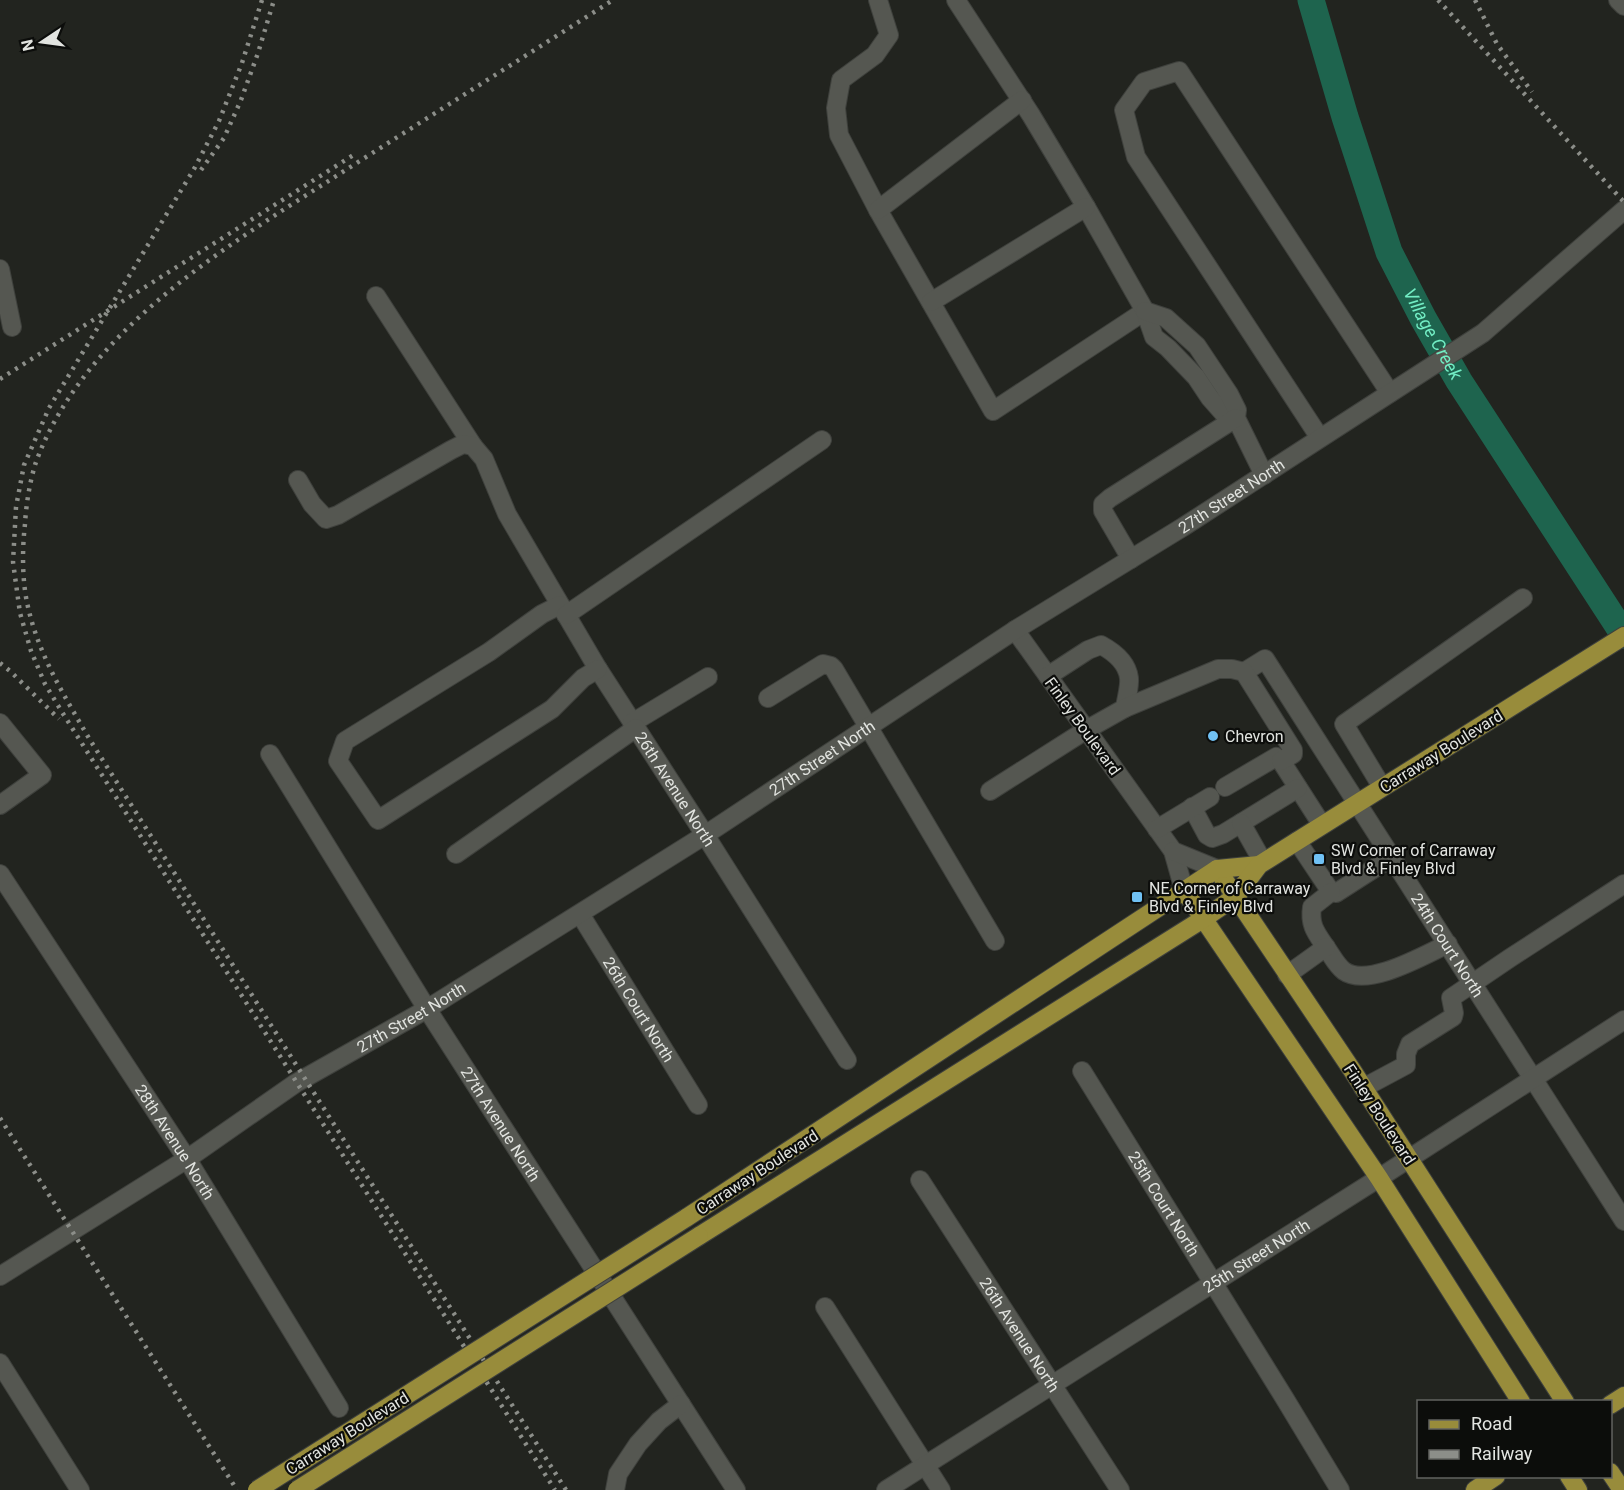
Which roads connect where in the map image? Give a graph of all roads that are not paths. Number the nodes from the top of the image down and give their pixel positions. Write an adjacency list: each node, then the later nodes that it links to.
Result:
1 (878, 0): 7 (street)
2 (956, 0): 5 (street)
3 (1618, 0): 4 (street)
4 (1624, 6)
5 (1022, 100): 6 (street); 7 (street)
6 (1086, 207): 11 (street); 12 (street)
7 (878, 210): 11 (street)
8 (1623, 213): 14 (street, 27th Street North)
9 (0, 269): 13 (street)
10 (376, 296): 18 (street, 26th Avenue North)
11 (931, 302): 12 (street)
12 (1145, 311): 15 (street)
13 (12, 327)
14 (1390, 393): 16 (street, 27th Street North); 16 (street)
15 (1236, 418): 19 (street); 21 (street)
16 (1320, 438): 19 (street, 27th Street North)
17 (822, 440): 23 (street)
18 (473, 446): 20 (street); 23 (street, 26th Avenue North)
19 (1264, 475): 21 (street, 27th Street North)
20 (298, 480)
21 (1131, 559): 24 (street, 27th Street North)
22 (1523, 598): 38 (street)
23 (563, 610): 26 (street, 26th Avenue North); 26 (street)
24 (1015, 630): 28 (street, Finley Boulevard); 34 (street, 27th Street North)
25 (1624, 636): 38 (main road, Carraway Boulevard)
26 (598, 669): 33 (street, 26th Avenue North)
27 (1244, 672): 31 (street); 37 (street); 41 (street, 24th Court North)
28 (1047, 676): 31 (street); 35 (street, Finley Boulevard)
29 (708, 677): 33 (street)
30 (768, 698): 34 (street)
31 (1125, 708): 35 (street)
32 (0, 723): 42 (street)
33 (634, 726): 47 (street, 26th Avenue North); 50 (street)
34 (869, 726): 47 (street, 27th Street North); 61 (street)
35 (1086, 730): 40 (street); 46 (street, Finley Boulevard)
36 (270, 754): 66 (street, 27th Avenue North)
37 (1281, 761): 39 (street); 43 (street)
38 (1382, 787): 41 (main road, Carraway Boulevard)
39 (1298, 788): 44 (street); 45 (street)
40 (990, 791)
41 (1358, 802): 45 (main road, Carraway Boulevard); 51 (street, 24th Court North)
42 (0, 805)
43 (1192, 807): 44 (street); 46 (street)
44 (1241, 823): 52 (street)
45 (1322, 825): 48 (main road, Carraway Boulevard)
46 (1156, 829): 49 (street, Finley Boulevard)
47 (705, 835): 59 (street, 27th Street North); 68 (street, 26th Avenue North)
48 (1297, 841): 52 (main road, Carraway Boulevard); 57 (street)
49 (1173, 851): 53 (street); 56 (street, Finley Boulevard)
50 (456, 854)
51 (1392, 857): 57 (street); 62 (street, 24th Court North)
52 (1261, 864): 53 (main road, Carraway Boulevard); 58 (main road, Carraway Boulevard)
53 (1217, 869): 56 (main road, Carraway Boulevard); 58 (main road, Finley Boulevard)
54 (2, 877): 74 (street, 28th Avenue North)
55 (1624, 884): 65 (street)
56 (1184, 890): 60 (main road, Finley Boulevard); 91 (main road, Carraway Boulevard, bridge)
57 (1331, 892): 63 (street)
58 (1234, 897): 60 (main road, Carraway Boulevard); 64 (main road, Finley Boulevard)
59 (579, 914): 66 (street, 27th Street North); 72 (street, 26th Court North)
60 (1203, 919): 75 (main road, Finley Boulevard); 92 (main road, Carraway Boulevard, bridge)
61 (995, 941)
62 (1448, 944): 63 (street); 65 (street, 24th Court North)
63 (1326, 947): 64 (street)
64 (1287, 975): 71 (main road, Finley Boulevard)
65 (1472, 983): 70 (street, 24th Court North); 71 (street)
66 (427, 1009): 74 (street, 27th Street North); 85 (street, 27th Avenue North)
67 (1624, 1020): 70 (street, 25th Street North)
68 (847, 1060)
69 (1082, 1071): 79 (street, 25th Court North)
70 (1533, 1078): 73 (street, 25th Street North); 77 (street, 24th Court North)
71 (1363, 1088): 73 (main road, Finley Boulevard)
72 (698, 1105)
73 (1409, 1158): 75 (street, 25th Street North); 84 (main road, Finley Boulevard)
74 (187, 1159): 78 (street, 27th Street North); 86 (street, 28th Avenue North)
75 (1379, 1178): 79 (street, 25th Street North); 83 (main road, Finley Boulevard)
76 (920, 1180): 82 (street, 26th Avenue North)
77 (1624, 1221)
78 (0, 1276)
79 (1213, 1283): 82 (street, 25th Street North); 98 (street, 25th Court North)
80 (825, 1306): 87 (street)
81 (0, 1363): 90 (street)
82 (1052, 1385): 87 (street, 25th Street North); 97 (street, 26th Avenue North)
83 (1520, 1400)
84 (1564, 1400)
85 (681, 1404): 93 (street); 94 (street, 27th Avenue North)
86 (339, 1408)
87 (926, 1465): 95 (street, 25th Street North); 96 (street)
88 (1612, 1474): 100 (main road)
89 (1493, 1478): 99 (main road)
90 (80, 1490)
91 (257, 1490)
92 (297, 1490)
93 (615, 1490)
94 (736, 1490)
95 (886, 1490)
96 (941, 1490)
97 (1120, 1490)
98 (1340, 1490)
99 (1475, 1490)
100 (1622, 1490)

